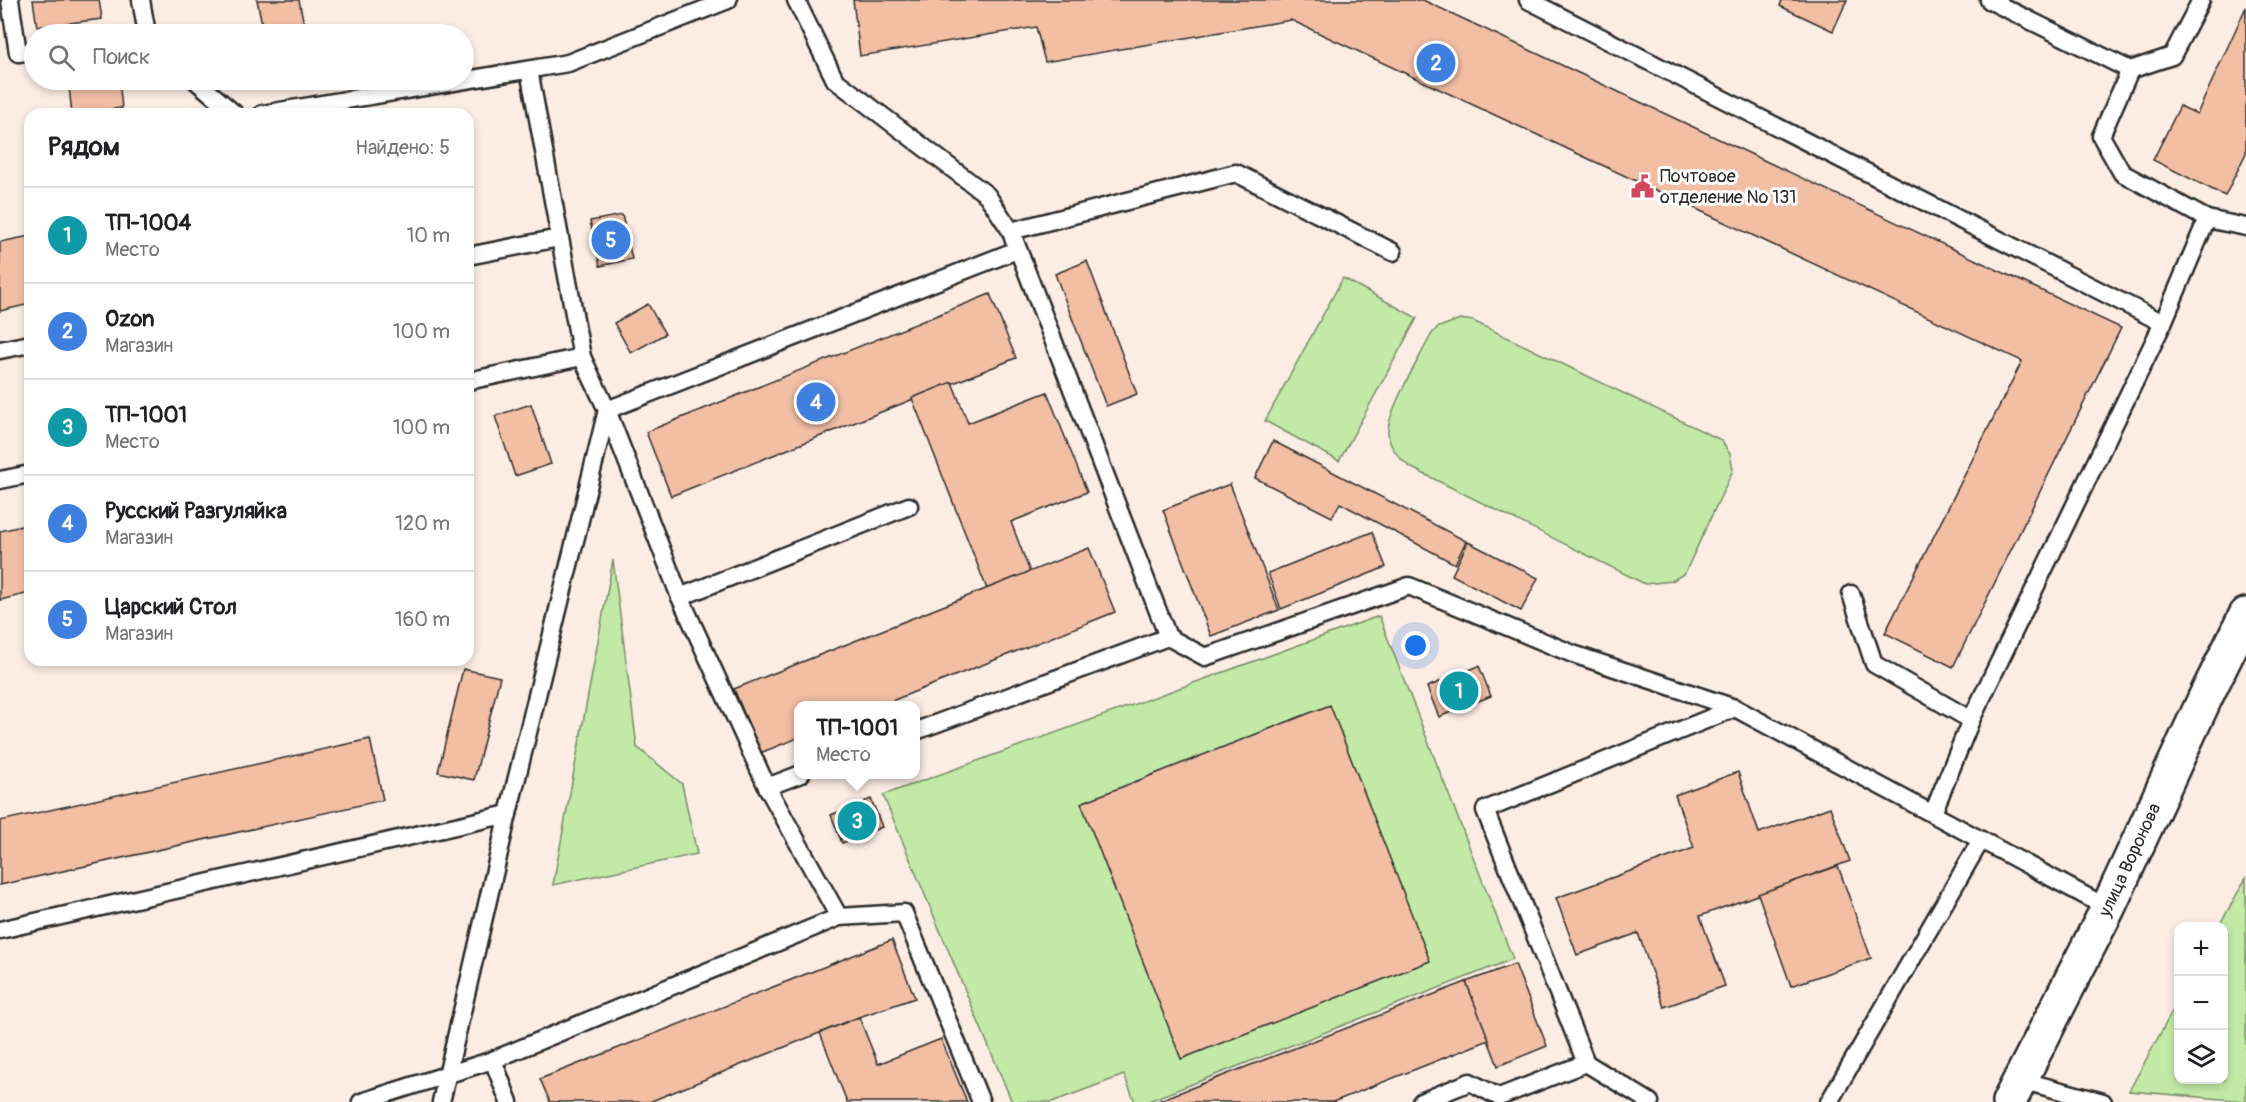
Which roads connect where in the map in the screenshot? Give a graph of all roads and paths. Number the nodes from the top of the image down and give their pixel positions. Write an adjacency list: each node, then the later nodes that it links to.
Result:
1 (10, 0): 9 (lane)
2 (141, 0): 8 (lane)
3 (728, 0): 10 (lane)
4 (796, 0): 19 (lane)
5 (1528, 0): 24 (lane)
6 (1989, 0): 11 (lane)
7 (2201, 0): 11 (lane)
8 (145, 24)
9 (24, 52)
10 (529, 70): 12 (lane); 20 (lane)
11 (2130, 70): 17 (lane)
12 (474, 79)
13 (207, 90): 15 (lane)
14 (407, 90): 16 (lane)
15 (228, 108)
16 (298, 108)
17 (2207, 219): 18 (lane); 24 (lane)
18 (2246, 227)
19 (1011, 231): 21 (lane); 22 (lane)
20 (559, 238): 23 (lane); 27 (lane)
21 (1017, 250): 29 (lane); 36 (lane)
22 (1393, 252)
23 (474, 255)
24 (2163, 323): 38 (lane)
25 (24, 345): 26 (lane)
26 (0, 350)
27 (582, 357): 28 (lane); 29 (lane)
28 (474, 380)
29 (607, 410): 34 (lane); 43 (lane)
30 (24, 475): 31 (lane)
31 (0, 480)
32 (909, 506): 34 (lane)
33 (1851, 594): 38 (lane)
34 (680, 597): 41 (lane)
35 (2246, 615): 45 (main road, улица Воронова)
36 (1168, 637): 37 (lane); 39 (lane)
37 (1735, 708): 42 (lane); 49 (lane)
38 (1971, 720): 42 (lane)
39 (920, 729)
40 (794, 777): 41 (lane)
41 (767, 787): 46 (lane)
42 (1933, 813): 44 (lane)
43 (508, 814): 47 (lane); 50 (lane)
44 (1981, 840): 45 (lane); 58 (lane)
45 (2108, 908): 51 (main road, улица Воронова)
46 (839, 917): 48 (lane); 55 (lane)
47 (0, 930)
48 (492, 1060): 50 (lane); 54 (lane)
49 (1586, 1063): 56 (lane); 57 (lane)
50 (446, 1076): 52 (lane); 53 (lane)
51 (2014, 1091): 59 (lane)
52 (361, 1102)
53 (441, 1102)
54 (509, 1102)
55 (981, 1102)
56 (1421, 1102)
57 (1650, 1102)
58 (1828, 1102)
59 (2103, 1102)

